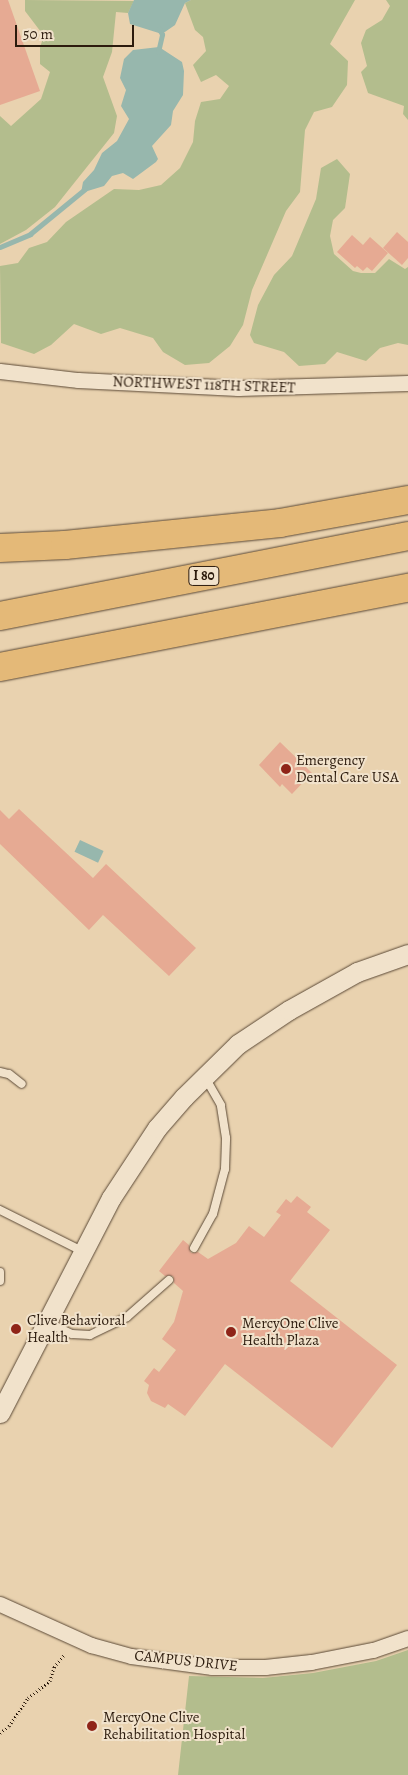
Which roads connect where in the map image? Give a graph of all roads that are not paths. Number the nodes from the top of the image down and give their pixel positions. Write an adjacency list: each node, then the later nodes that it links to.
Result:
1 (0, 370): 2 (street, NORTHWEST 118TH STREET)
2 (408, 383)
3 (408, 500): 5 (highway)
4 (408, 536): 7 (highway, I 80)
5 (0, 548)
6 (408, 588): 8 (highway)
7 (0, 616)
8 (0, 667)
9 (408, 954): 11 (street)
10 (0, 1072): 12 (lane)
11 (204, 1075): 14 (lane); 15 (street)
12 (22, 1084)
13 (0, 1210): 15 (lane)
14 (194, 1248)
15 (82, 1251): 19 (street)
16 (0, 1272): 18 (lane)
17 (169, 1280): 19 (lane)
18 (0, 1281)
19 (46, 1322): 20 (street)
20 (0, 1413)
21 (0, 1604): 22 (street, CAMPUS DRIVE)
22 (408, 1638)

